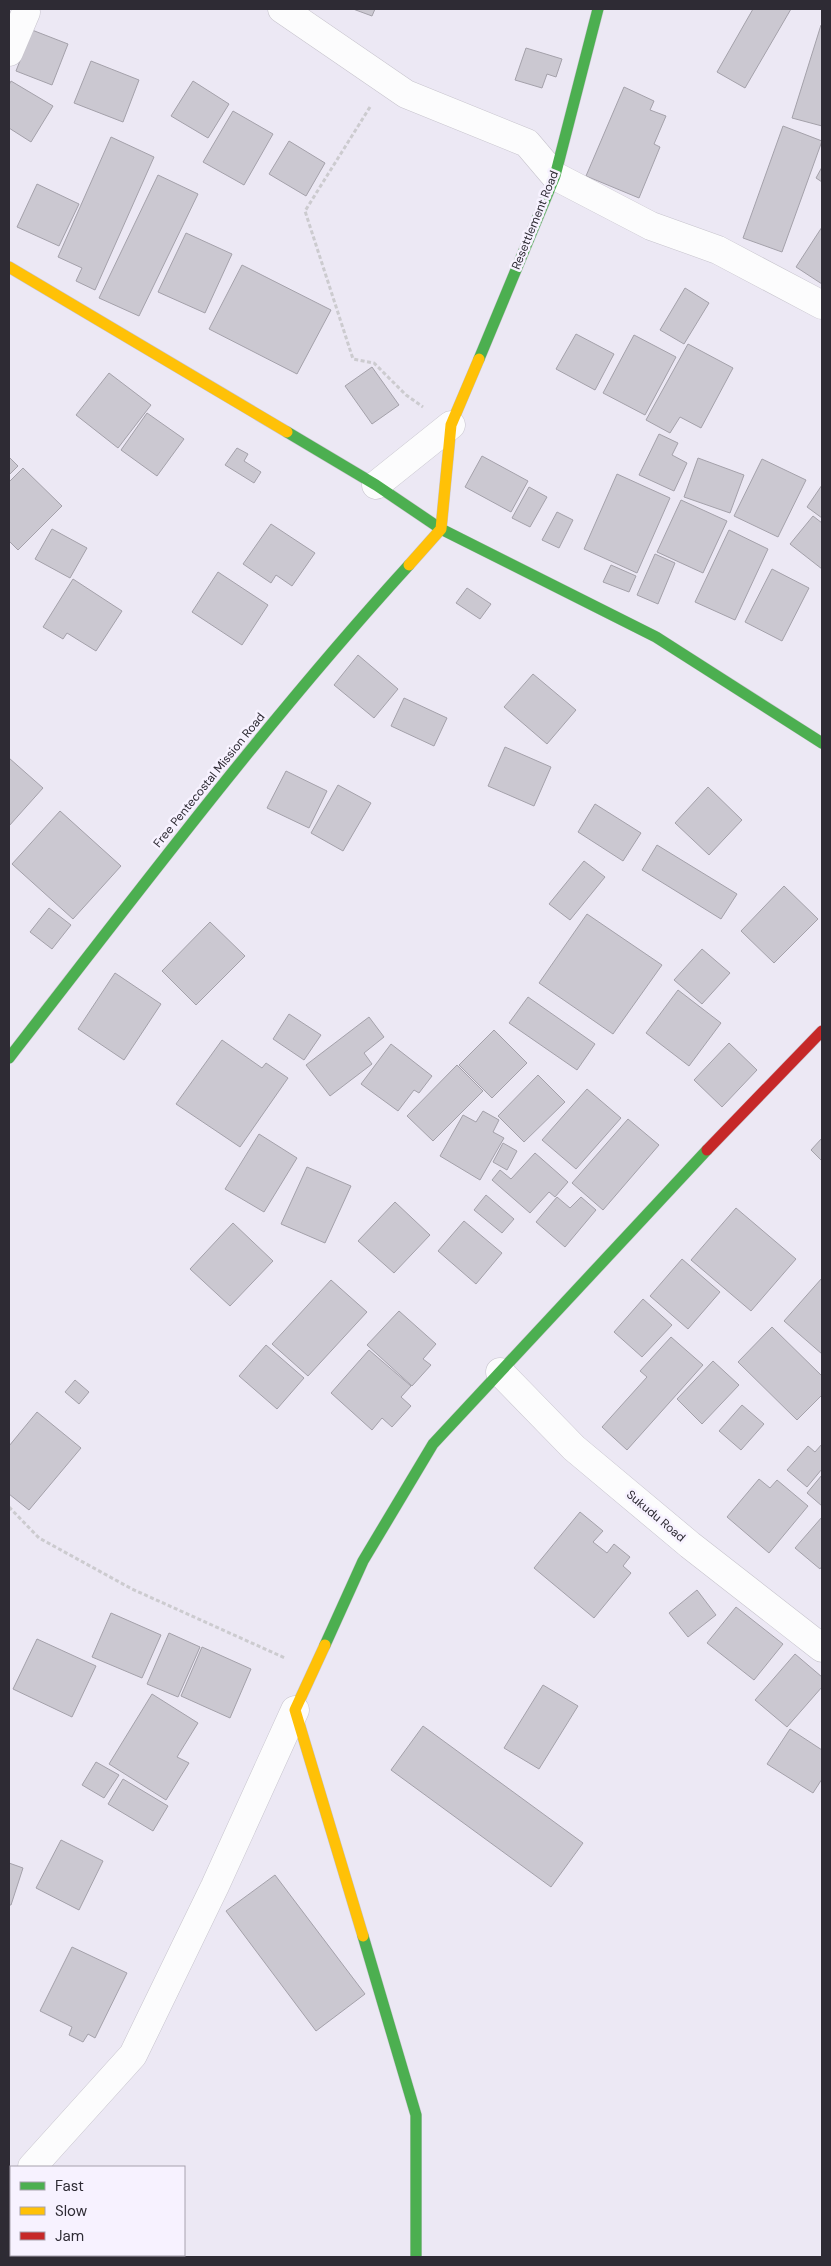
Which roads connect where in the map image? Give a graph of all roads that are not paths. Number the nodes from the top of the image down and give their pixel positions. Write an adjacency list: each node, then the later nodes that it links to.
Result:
1 (282, 9): 5 (street)
2 (598, 9): 5 (street, Resettlement Road)
3 (26, 12): 4 (street)
4 (9, 52)
5 (554, 176): 7 (street); 8 (street, Resettlement Road)
6 (9, 267): 9 (street)
7 (822, 305)
8 (450, 424): 9 (street, Resettlement Road); 10 (street, Resettlement Road)
9 (376, 485): 10 (street)
10 (441, 529): 11 (street); 13 (street, Free Pentecostal Mission Road)
11 (822, 743)
12 (822, 1031): 14 (street)
13 (9, 1058)
14 (500, 1372): 15 (street, Sukudu Road); 16 (street)
15 (822, 1648)
16 (295, 1710): 17 (street); 18 (street)
17 (33, 2166)
18 (416, 2257)

